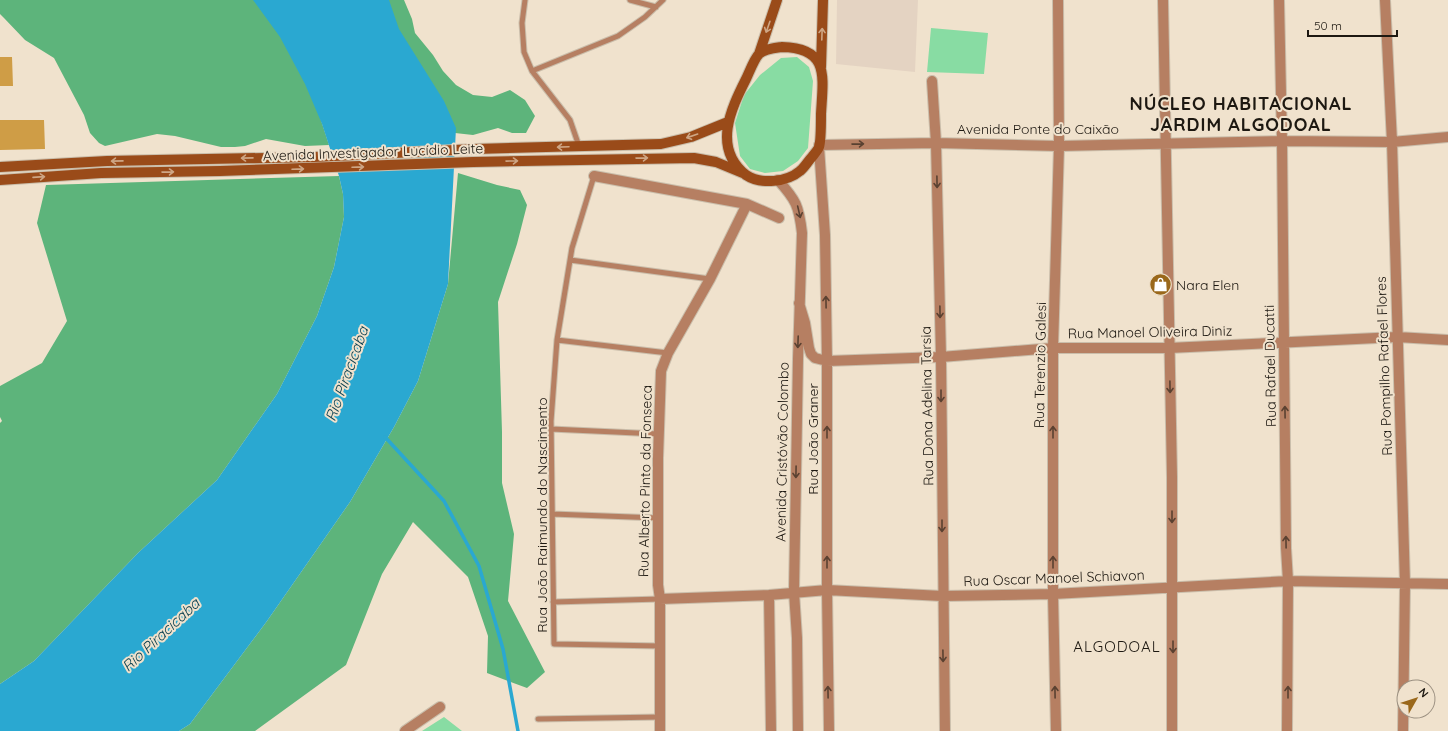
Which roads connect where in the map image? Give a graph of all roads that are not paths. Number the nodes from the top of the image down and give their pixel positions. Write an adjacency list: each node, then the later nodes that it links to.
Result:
1 (525, 0): 13 (lane)
2 (630, 0): 10 (lane)
3 (663, 0): 10 (lane)
4 (777, 0): 11 (main road, one-way to 11)
5 (823, 0): 12 (main road, one-way to 5)
6 (1058, 0): 23 (street, Rua Terenzio Galesi)
7 (1163, 0): 18 (street)
8 (1279, 0): 17 (street, Rua Rafael Ducatti)
9 (1385, 0): 19 (street, Rua Pompilho Rafael Flores)
10 (656, 8): 13 (lane)
11 (759, 54): 12 (main road); 15 (main road)
12 (821, 67): 22 (main road)
13 (532, 71): 21 (lane)
14 (932, 81): 20 (street, Rua Dona Adelina Tarsia)
15 (728, 122): 21 (main road, Avenida Investigador Lucídio Leite, one-way to 21); 25 (main road)
16 (1448, 138): 19 (street, Avenida Ponte do Caixão)
17 (1282, 141): 18 (street, Avenida Ponte do Caixão); 19 (street, Avenida Ponte do Caixão); 37 (street, Rua Rafael Ducatti)
18 (1166, 142): 23 (street, Avenida Ponte do Caixão); 39 (street)
19 (1392, 142): 34 (street, Rua Pompilho Rafael Flores)
20 (936, 143): 22 (street, Avenida Ponte do Caixão, one-way to 20); 23 (street, Avenida Ponte do Caixão); 41 (street, Rua Dona Adelina Tarsia, one-way to 41)
21 (579, 146): 24 (main road, Avenida Investigador Lucídio Leite, one-way to 24)
22 (819, 146): 28 (main road); 42 (street, Rua João Graner, one-way to 22)
23 (1059, 146): 38 (street, Rua Terenzio Galesi)
24 (0, 167)
25 (746, 174): 27 (main road, Avenida Investigador Lucídio Leite, one-way to 25); 28 (main road)
26 (594, 176): 29 (street); 31 (lane, Rua João Raimundo do Nascimento)
27 (0, 180)
28 (778, 180): 33 (street, Avenida Cristóvão Colombo, one-way to 33)
29 (747, 204): 30 (street); 32 (street, Rua Alberto Pinto da Fonseca)
30 (779, 218)
31 (570, 260): 32 (lane); 35 (lane, Rua João Raimundo do Nascimento)
32 (710, 279): 40 (street, Rua Alberto Pinto da Fonseca)
33 (799, 303): 42 (street, Rua Manoel Oliveira Diniz); 52 (street, Avenida Cristóvão Colombo, one-way to 52)
34 (1397, 337): 36 (street, Rua Manoel Oliveira Diniz); 37 (street, Rua Manoel Oliveira Diniz); 48 (street, Rua Pompilho Rafael Flores)
35 (557, 340): 40 (lane); 43 (lane, Rua João Raimundo do Nascimento)
36 (1448, 340)
37 (1284, 342): 39 (street, Rua Manoel Oliveira Diniz); 47 (street, Rua Rafael Ducatti, one-way to 37)
38 (1053, 348): 39 (street, Rua Manoel Oliveira Diniz); 41 (street, Rua Manoel Oliveira Diniz); 53 (street, Rua Terenzio Galesi, one-way to 38)
39 (1169, 348): 50 (street, one-way to 50)
40 (668, 353): 44 (street, Rua Alberto Pinto da Fonseca)
41 (941, 357): 42 (street, Rua Manoel Oliveira Diniz); 55 (street, Rua Dona Adelina Tarsia, one-way to 55)
42 (827, 361): 51 (street, Rua João Graner, one-way to 42)
43 (551, 429): 44 (lane); 45 (lane, Rua João Raimundo do Nascimento)
44 (658, 434): 46 (street, Rua Alberto Pinto da Fonseca)
45 (552, 514): 46 (lane); 57 (lane, Rua João Raimundo do Nascimento)
46 (658, 518): 56 (street, Rua Alberto Pinto da Fonseca)
47 (1288, 581): 48 (street, Rua Oscar Manoel Schiavon); 50 (street, Rua Oscar Manoel Schiavon); 70 (street, Rua Rafael Ducatti, one-way to 47)
48 (1405, 584): 49 (street, Rua Oscar Manoel Schiavon); 71 (street, Rua Pompilho Rafael Flores)
49 (1448, 584)
50 (1173, 588): 53 (street, Rua Oscar Manoel Schiavon); 69 (street, one-way to 69)
51 (827, 590): 52 (street, Rua Oscar Manoel Schiavon); 55 (street, Rua Oscar Manoel Schiavon); 66 (street, Rua João Graner, one-way to 51)
52 (794, 592): 54 (street, Rua Oscar Manoel Schiavon); 65 (street, Avenida Cristóvão Colombo)
53 (1053, 594): 55 (street, Rua Oscar Manoel Schiavon); 68 (street, Rua Terenzio Galesi, one-way to 53)
54 (769, 595): 56 (street, Rua Oscar Manoel Schiavon); 64 (street)
55 (942, 596): 67 (street, Rua Dona Adelina Tarsia, one-way to 67)
56 (660, 599): 57 (lane); 58 (street, Rua Alberto Pinto da Fonseca)
57 (553, 602): 58 (lane, Rua João Raimundo do Nascimento)
58 (660, 646): 60 (street, Rua Alberto Pinto da Fonseca)
59 (440, 707): 62 (street)
60 (660, 717): 61 (lane); 63 (street, Rua Alberto Pinto da Fonseca)
61 (538, 719)
62 (405, 731)
63 (660, 731)
64 (771, 731)
65 (798, 731)
66 (829, 731)
67 (945, 731)
68 (1056, 731)
69 (1172, 731)
70 (1287, 731)
71 (1403, 731)

